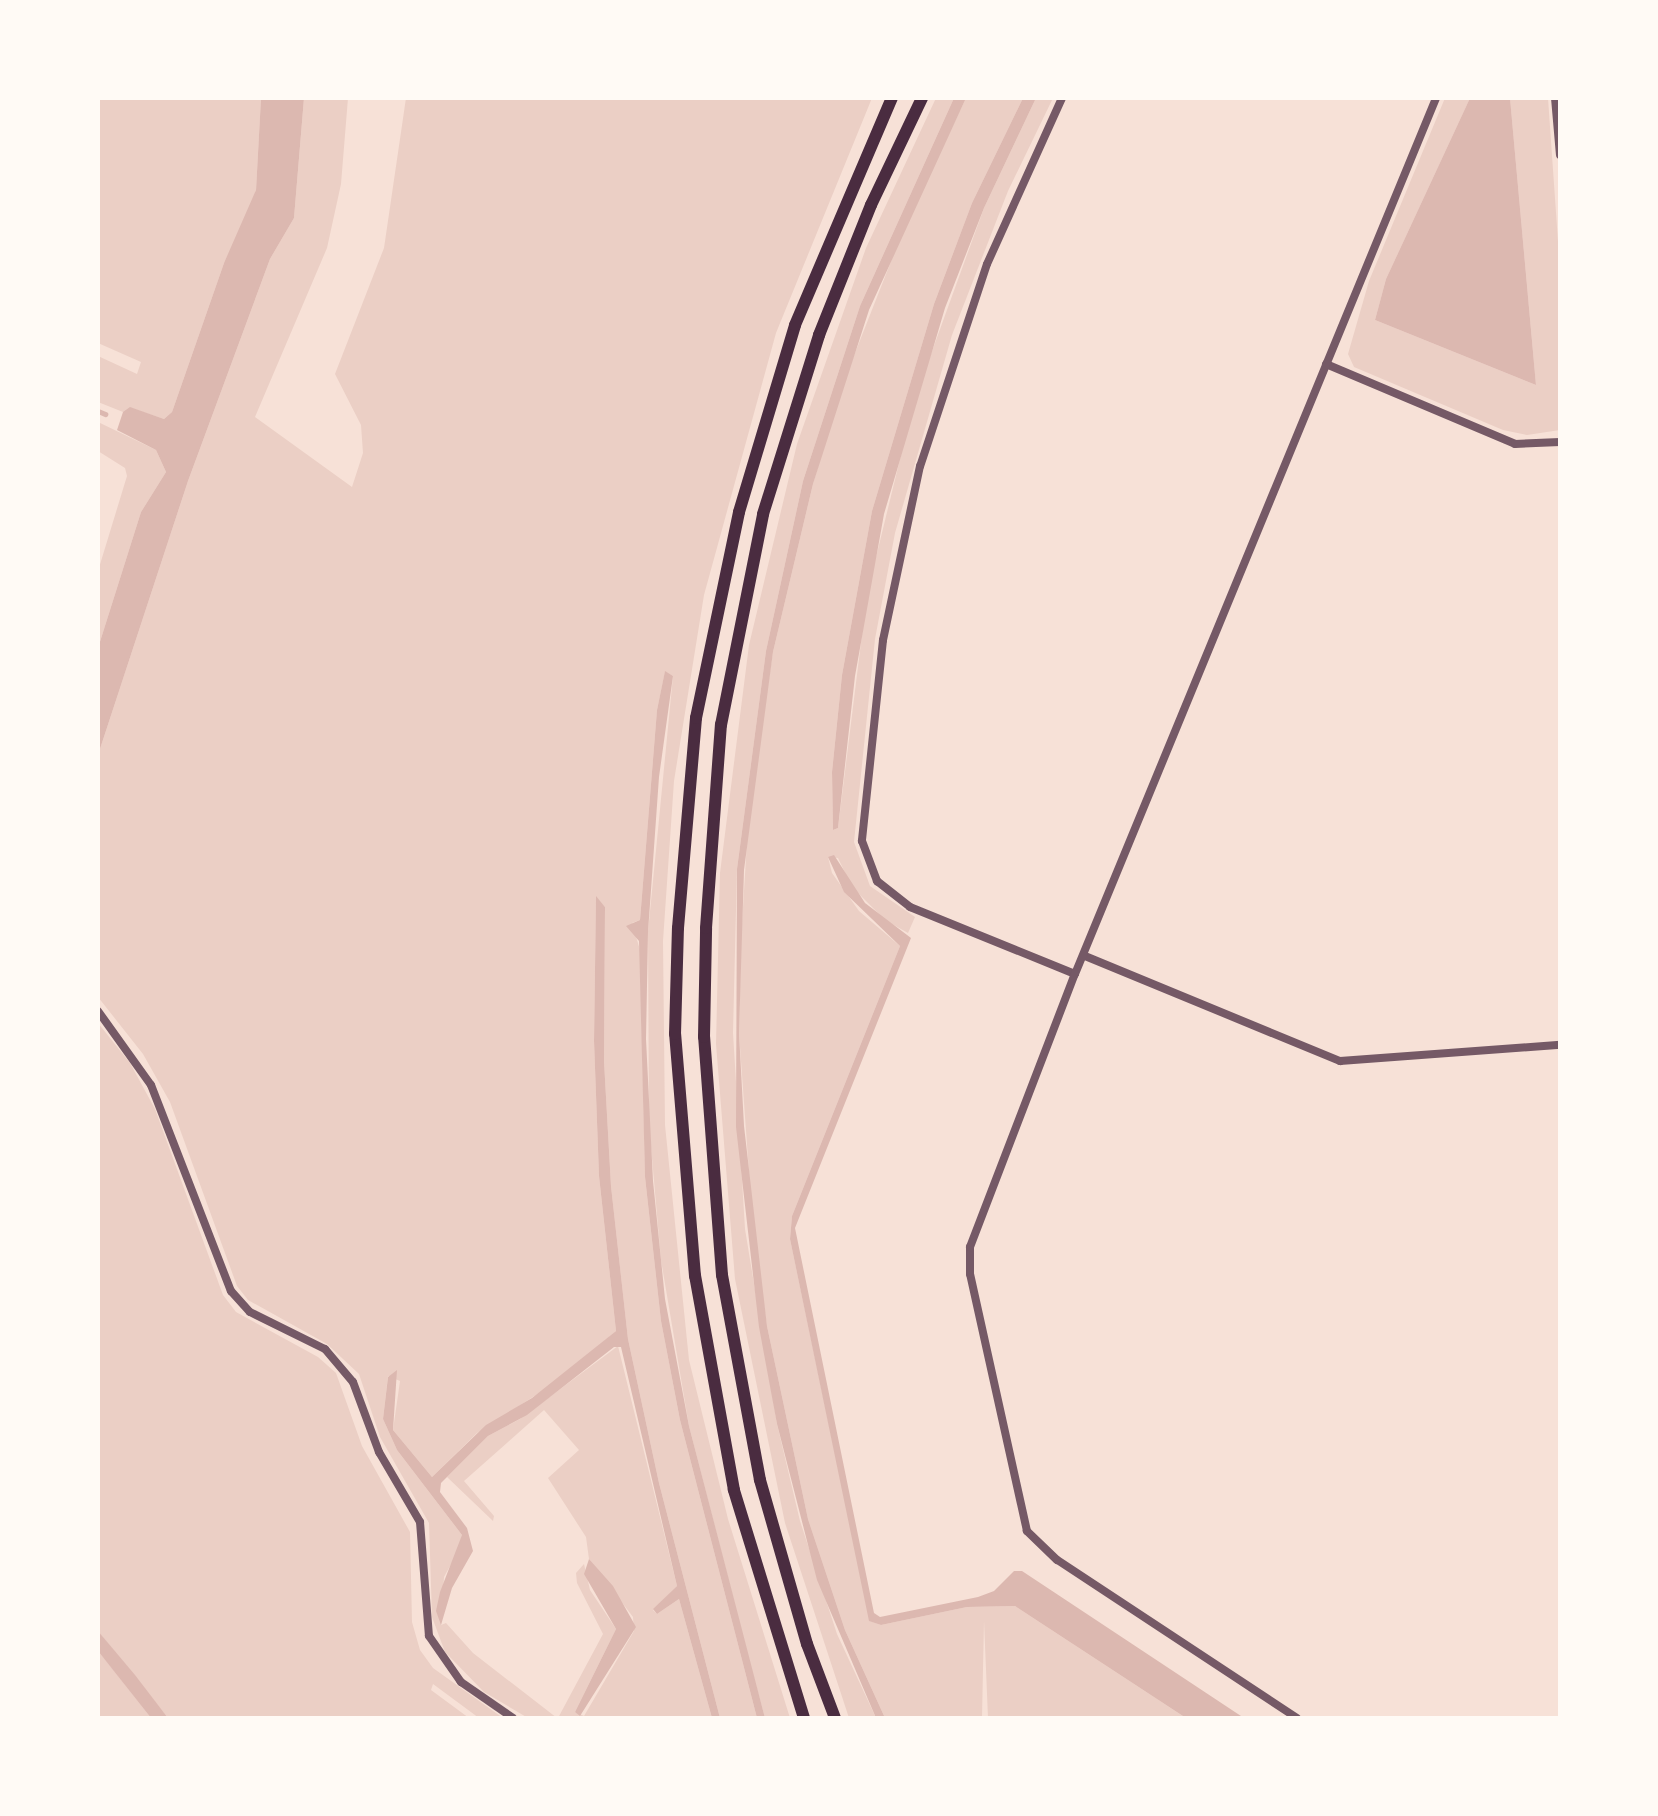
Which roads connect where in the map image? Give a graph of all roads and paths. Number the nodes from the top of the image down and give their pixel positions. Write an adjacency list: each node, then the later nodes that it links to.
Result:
1 (892, 98): 14 (highway)
2 (922, 98): 15 (highway)
3 (1062, 98): 10 (street)
4 (1436, 98): 7 (street)
5 (1555, 98): 6 (street)
6 (1560, 155)
7 (1326, 364): 8 (street); 9 (street)
8 (1560, 442)
9 (1085, 956): 10 (street); 12 (street)
10 (1075, 974): 16 (street)
11 (98, 1011): 13 (street)
12 (1560, 1045)
13 (513, 1718)
14 (804, 1718)
15 (835, 1718)
16 (1297, 1718)

